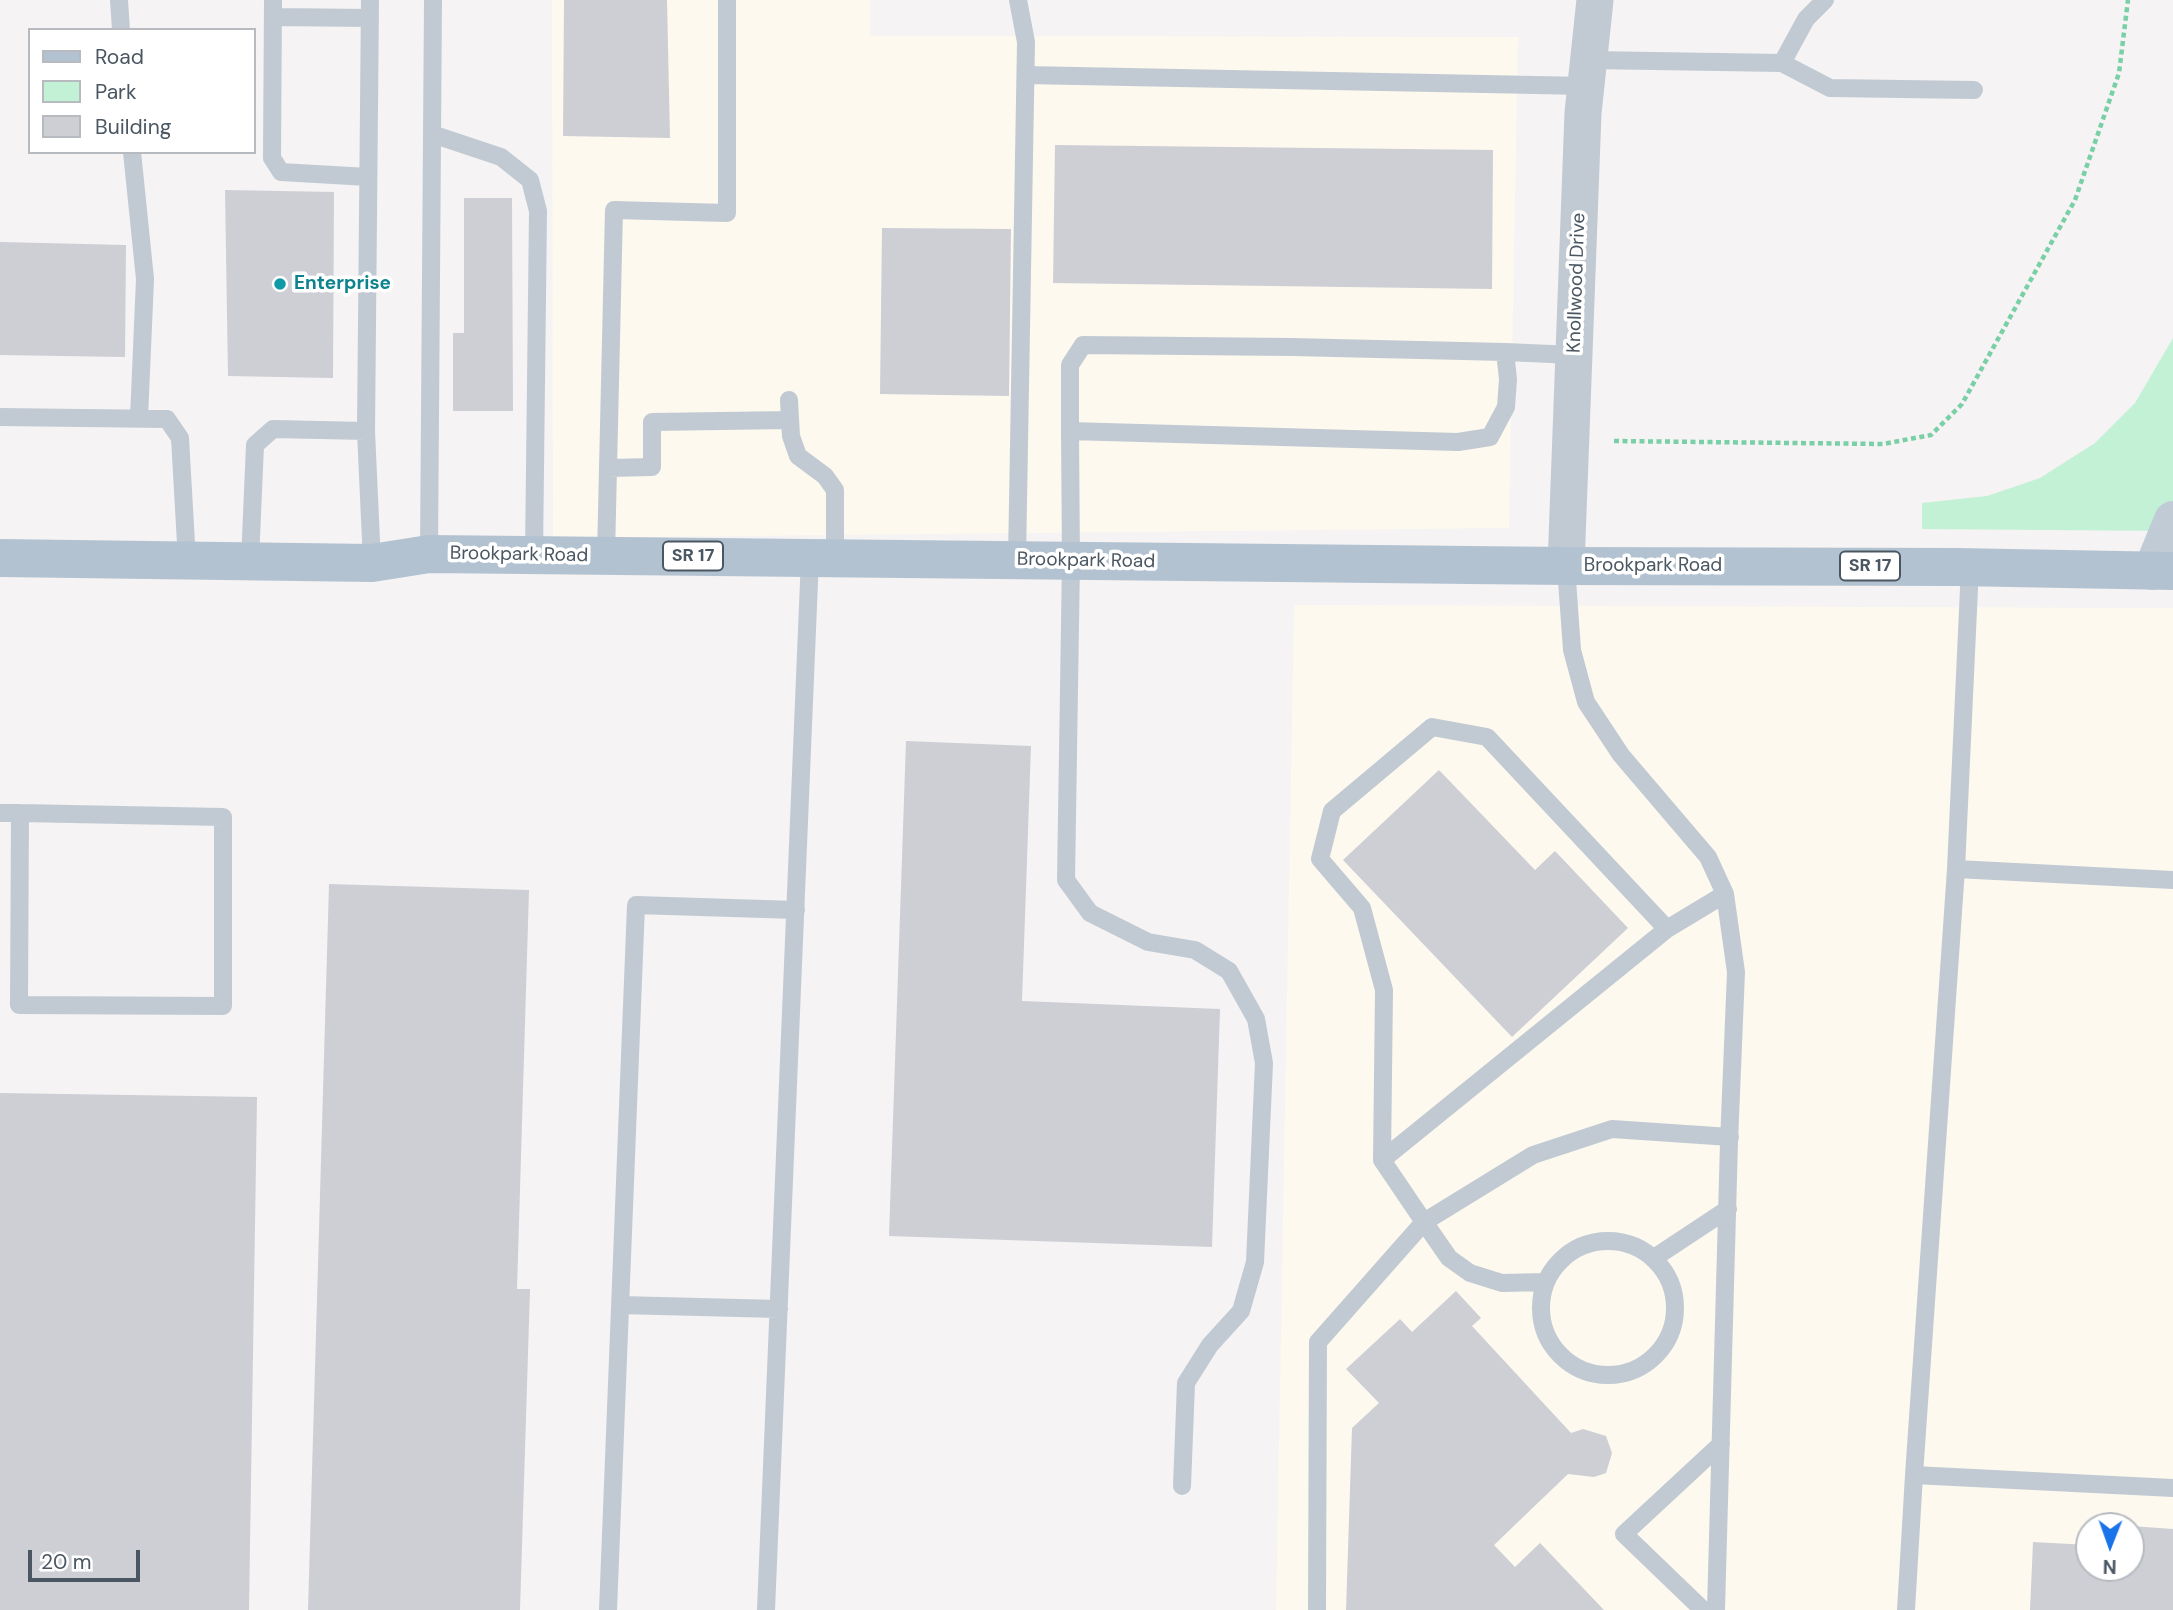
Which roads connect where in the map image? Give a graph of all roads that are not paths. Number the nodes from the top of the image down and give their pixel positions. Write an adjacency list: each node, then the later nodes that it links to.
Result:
1 (119, 0): 10 (lane)
2 (370, 0): 9 (lane)
3 (433, 0): 15 (lane)
4 (727, 0): 26 (lane)
5 (1018, 0): 13 (lane)
6 (1595, 0): 12 (street, Knollwood Drive)
7 (1825, 0): 11 (lane)
8 (273, 8): 9 (lane); 17 (lane)
9 (370, 18): 17 (lane)
10 (121, 28)
11 (1782, 63): 12 (lane); 14 (lane)
12 (1587, 73): 13 (lane); 19 (street, Knollwood Drive)
13 (1026, 75): 33 (lane)
14 (1974, 90)
15 (432, 134): 28 (lane); 29 (lane)
16 (132, 154): 22 (lane)
17 (368, 177): 24 (lane)
18 (1505, 352): 19 (lane); 25 (lane); 25 (lane)
19 (1574, 355): 38 (street, Knollwood Drive)
20 (789, 400): 23 (lane)
21 (0, 417): 22 (lane)
22 (139, 418): 34 (lane)
23 (790, 420): 26 (lane); 32 (lane)
24 (366, 431): 35 (lane); 37 (lane)
25 (1070, 431): 36 (lane)
26 (608, 468): 30 (lane)
27 (2173, 520): 40 (street)
28 (429, 554): 29 (main road, Brookpark Road / SR 17); 37 (main road, Brookpark Road / SR 17)
29 (534, 555): 30 (main road, Brookpark Road / SR 17)
30 (606, 555): 32 (main road, Brookpark Road / SR 17)
31 (0, 558): 34 (main road, Brookpark Road / SR 17)
32 (823, 558): 33 (main road, Brookpark Road / SR 17); 46 (lane)
33 (1017, 560): 36 (main road, Brookpark Road / SR 17)
34 (187, 561): 35 (main road, Brookpark Road / SR 17)
35 (250, 561): 37 (main road, Brookpark Road / SR 17)
36 (1071, 561): 38 (main road, Brookpark Road / SR 17); 58 (lane)
37 (372, 563)
38 (1566, 566): 39 (main road, Brookpark Road / SR 17); 45 (lane)
39 (1970, 567): 40 (main road, Brookpark Road / SR 17); 43 (lane)
40 (2162, 571)
41 (0, 813): 42 (lane)
42 (20, 813): 42 (lane)
43 (1956, 869): 44 (lane); 57 (lane)
44 (2173, 880)
45 (1725, 894): 47 (lane); 48 (lane)
46 (796, 910): 54 (lane); 55 (lane)
47 (1667, 929): 49 (lane); 49 (lane)
48 (1730, 1137): 50 (lane); 51 (lane)
49 (1382, 1160): 51 (lane)
50 (1728, 1209): 52 (lane); 56 (lane)
51 (1424, 1222): 53 (lane); 62 (lane)
52 (1654, 1258): 53 (lane); 53 (lane)
53 (1546, 1282)
54 (620, 1305): 55 (lane); 60 (lane)
55 (779, 1309): 61 (lane)
56 (1721, 1444): 63 (lane); 64 (lane)
57 (1914, 1475): 59 (lane); 65 (lane)
58 (1182, 1486)
59 (2173, 1488)
60 (608, 1610)
61 (766, 1610)
62 (1317, 1610)
63 (1703, 1610)
64 (1716, 1610)
65 (1906, 1610)

